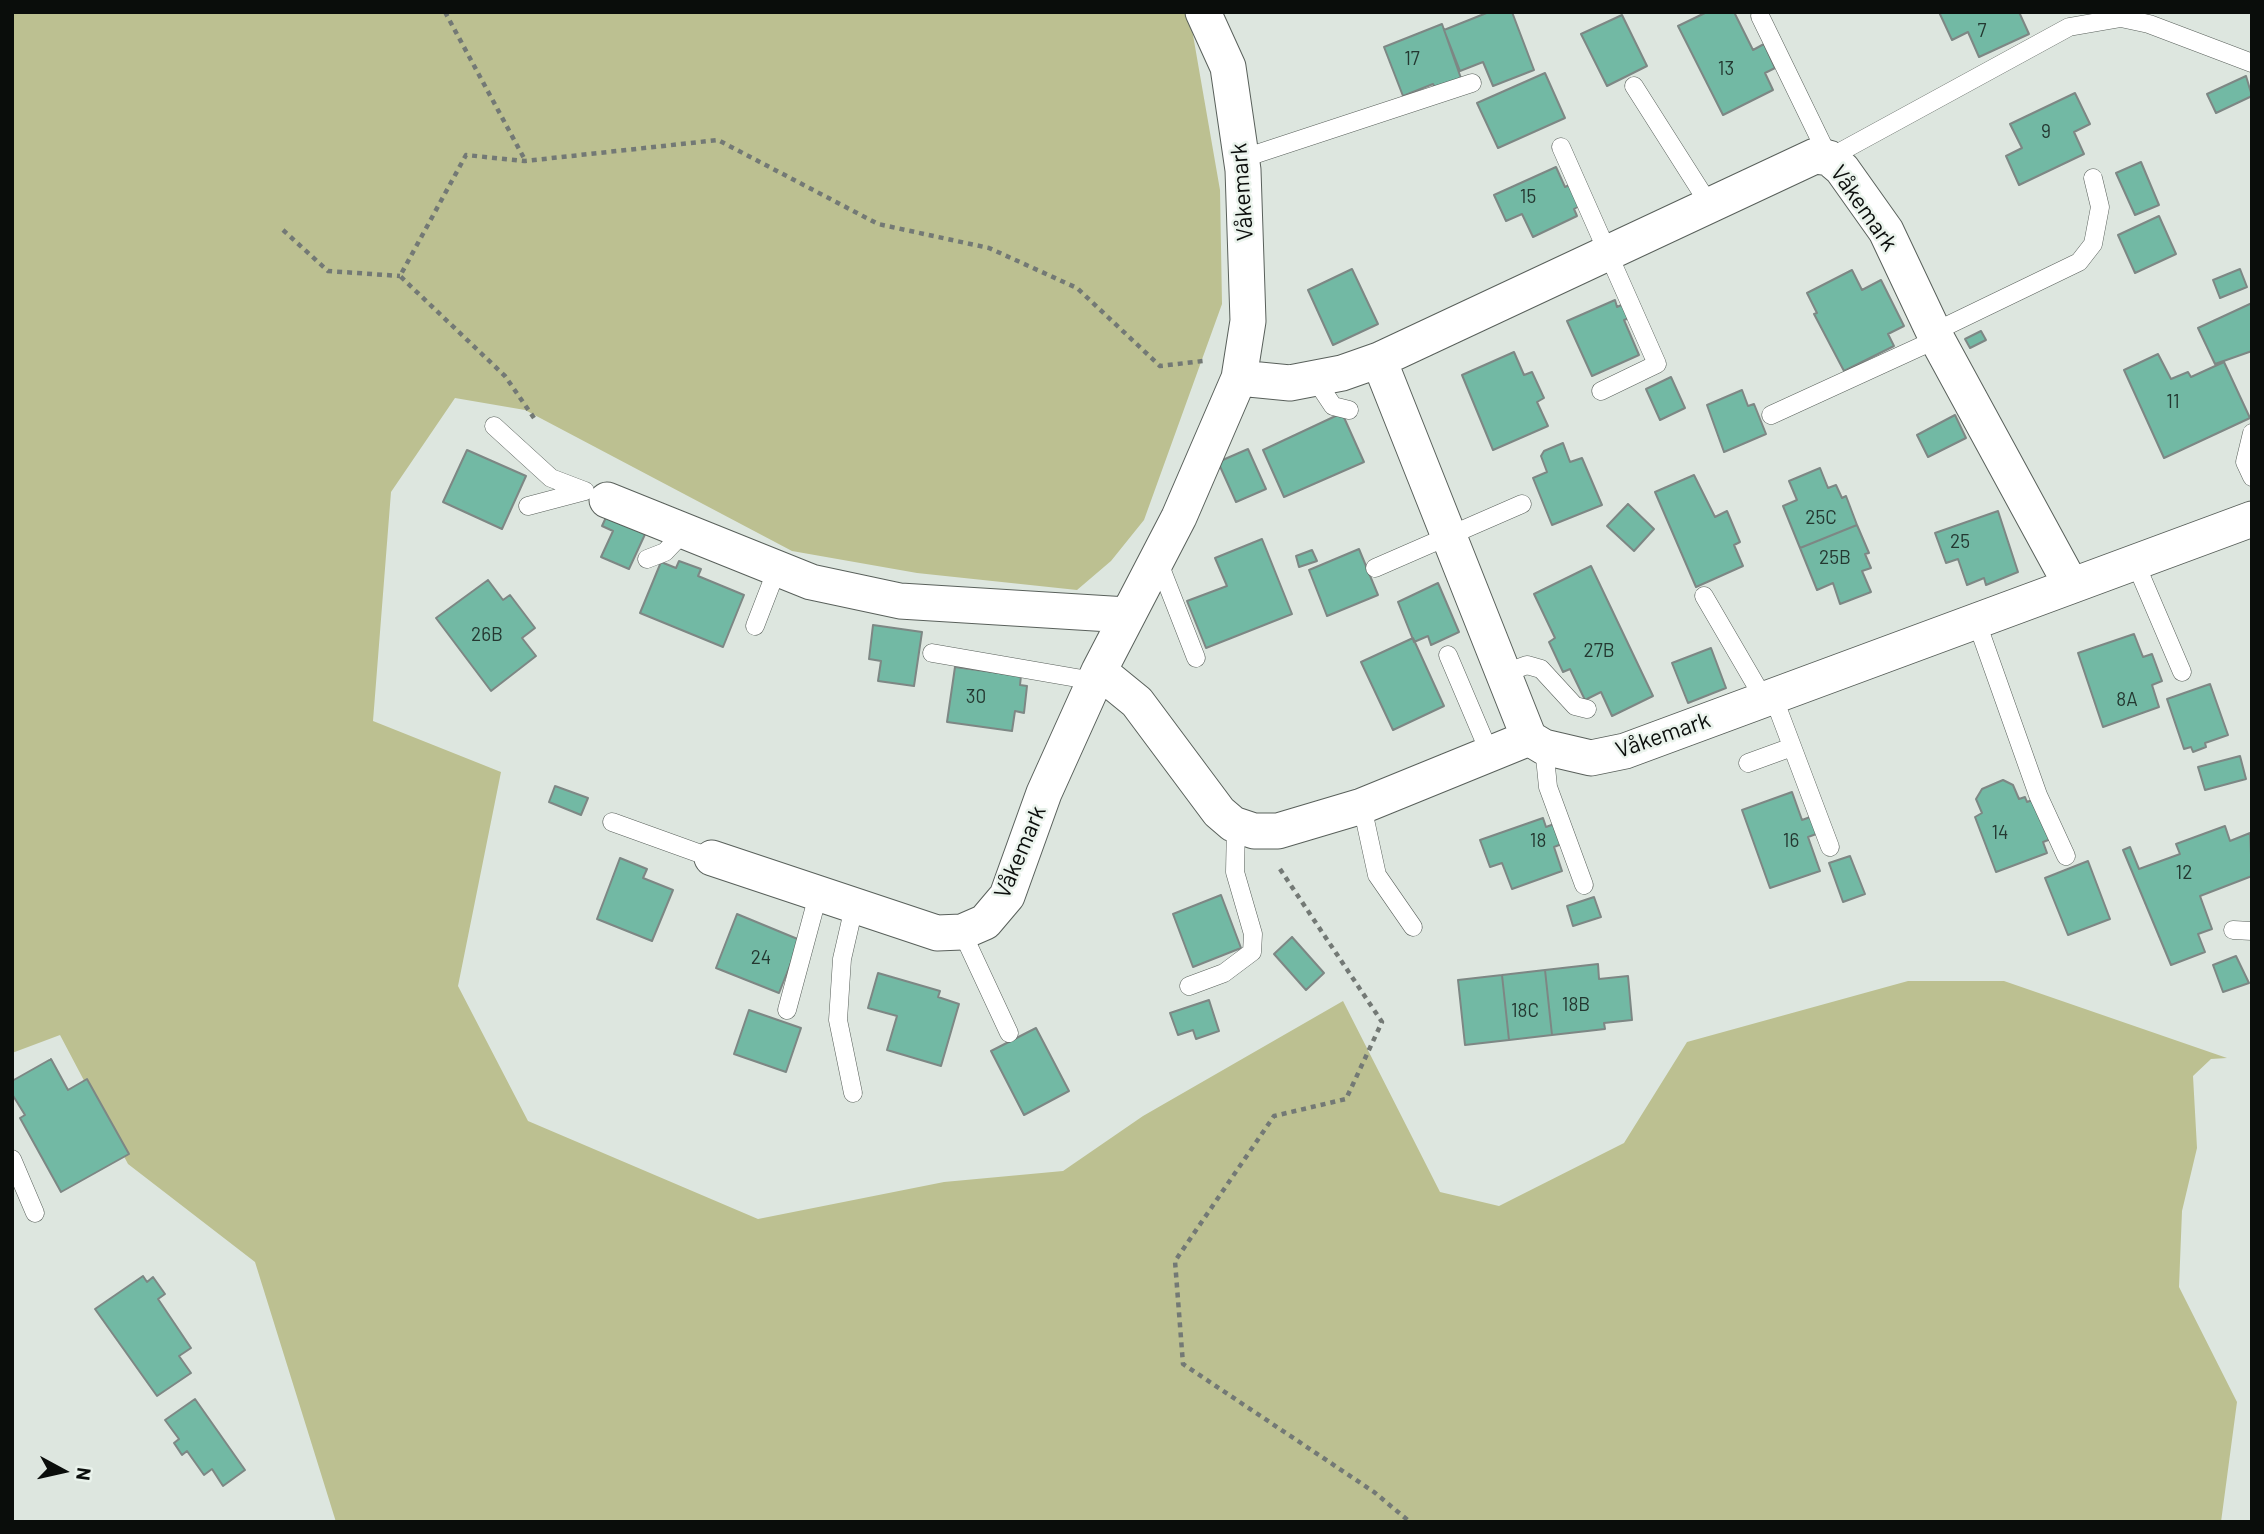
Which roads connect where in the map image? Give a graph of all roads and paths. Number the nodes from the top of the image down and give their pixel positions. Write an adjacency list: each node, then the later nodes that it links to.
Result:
1 (445, 12): 12 (path)
2 (1203, 12): 11 (street, Våkemark)
3 (2120, 15): 5 (lane); 6 (lane)
4 (1760, 16): 10 (lane)
5 (2064, 19): 10 (lane)
6 (2252, 63)
7 (1472, 83): 11 (lane)
8 (1634, 86): 14 (lane)
9 (1561, 147): 16 (lane)
10 (1829, 158): 14 (street, Våkemark); 18 (street, Våkemark)
11 (1241, 159): 20 (street, Våkemark)
12 (525, 161): 17 (path); 20 (path)
13 (2093, 178): 18 (lane)
14 (1709, 204): 16 (street, Våkemark)
15 (283, 230): 17 (path)
16 (1607, 252): 19 (street, Våkemark); 22 (lane)
17 (400, 276): 26 (path)
18 (1936, 336): 24 (lane); 40 (street, Våkemark)
19 (1379, 360): 21 (street, Våkemark); 34 (street)
20 (1240, 367): 21 (street, Våkemark); 35 (street, Våkemark)
21 (1315, 379): 23 (lane)
22 (1601, 391)
23 (1349, 410)
24 (1770, 415)
25 (494, 426): 29 (lane)
26 (541, 428)
27 (2252, 433): 28 (lane)
28 (2252, 477)
29 (596, 496): 31 (lane); 33 (street)
30 (1522, 504): 34 (lane)
31 (528, 506)
32 (2252, 519): 37 (street, Våkemark)
33 (684, 532): 36 (lane); 39 (street)
34 (1450, 534): 38 (lane); 49 (street)
35 (1157, 558): 42 (street, Våkemark); 47 (lane)
36 (647, 559)
37 (2135, 562): 40 (street, Våkemark); 48 (lane)
38 (1375, 568)
39 (777, 569): 42 (street); 44 (lane)
40 (2071, 585): 43 (street, Våkemark)
41 (1704, 596): 51 (lane)
42 (1127, 615): 50 (street, Våkemark)
43 (1976, 620): 51 (street, Våkemark); 61 (lane)
44 (755, 626)
45 (932, 653): 50 (lane)
46 (1448, 655): 55 (lane)
47 (1196, 658)
48 (2182, 672)
49 (1504, 673): 52 (lane); 53 (street)
50 (1097, 676): 59 (street); 69 (street, Våkemark)
51 (1768, 698): 53 (street, Våkemark); 54 (lane)
52 (1587, 709)
53 (1537, 742): 55 (street); 63 (lane)
54 (1792, 747): 56 (lane); 60 (lane)
55 (1490, 754): 57 (street)
56 (1748, 762)
57 (1362, 806): 59 (street); 66 (lane)
58 (612, 822): 62 (lane)
59 (1245, 828): 70 (lane); 76 (path)
60 (1830, 847)
61 (2066, 856)
62 (712, 858): 64 (street)
63 (1584, 885)
64 (818, 895): 65 (street); 71 (lane)
65 (854, 907): 69 (street); 73 (lane)
66 (1413, 927)
67 (2233, 930): 68 (lane)
68 (2252, 931)
69 (962, 932): 72 (lane)
70 (1189, 986)
71 (788, 1010)
72 (1009, 1033)
73 (853, 1093)
74 (12, 1159): 75 (lane)
75 (34, 1213)
76 (1409, 1522)

